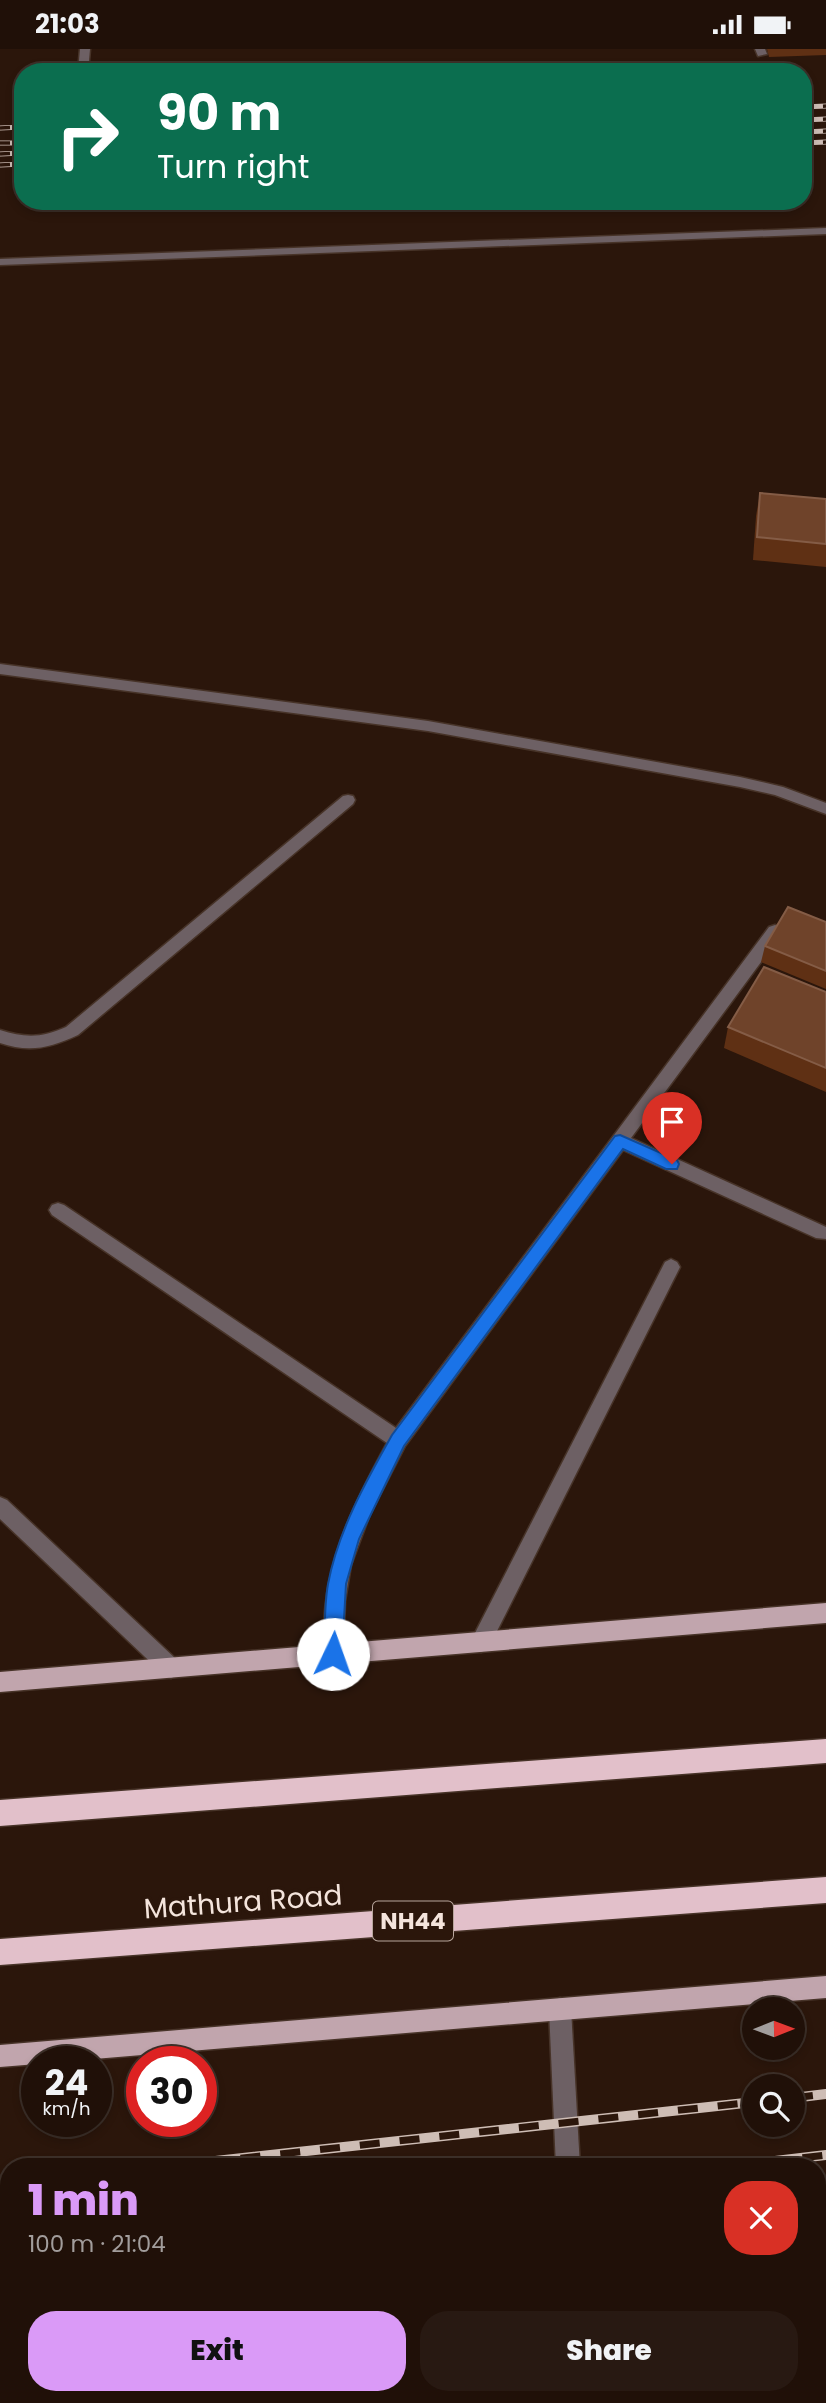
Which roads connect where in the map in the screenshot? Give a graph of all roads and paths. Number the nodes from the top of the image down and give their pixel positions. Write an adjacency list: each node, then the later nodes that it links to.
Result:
1 (826, 231): 2 (street)
2 (0, 262)
3 (0, 669): 5 (street)
4 (348, 800): 7 (street)
5 (826, 809)
6 (775, 931): 8 (street)
7 (0, 1037)
8 (620, 1141): 10 (street); 12 (street)
9 (58, 1210): 12 (street)
10 (822, 1233)
11 (671, 1267): 15 (street)
12 (398, 1440): 16 (street)
13 (0, 1506): 17 (street)
14 (826, 1613): 15 (main road)
15 (481, 1642): 16 (main road)
16 (333, 1654): 17 (main road)
17 (171, 1668): 18 (main road)
18 (0, 1682)
19 (826, 1751): 20 (highway)
20 (0, 1813)
21 (826, 1890): 22 (highway, Mathura Road / NH44)
22 (0, 1952)
23 (826, 1987): 24 (main road)
24 (561, 2009): 25 (main road); 26 (street)
25 (0, 2056)
26 (568, 2158)

